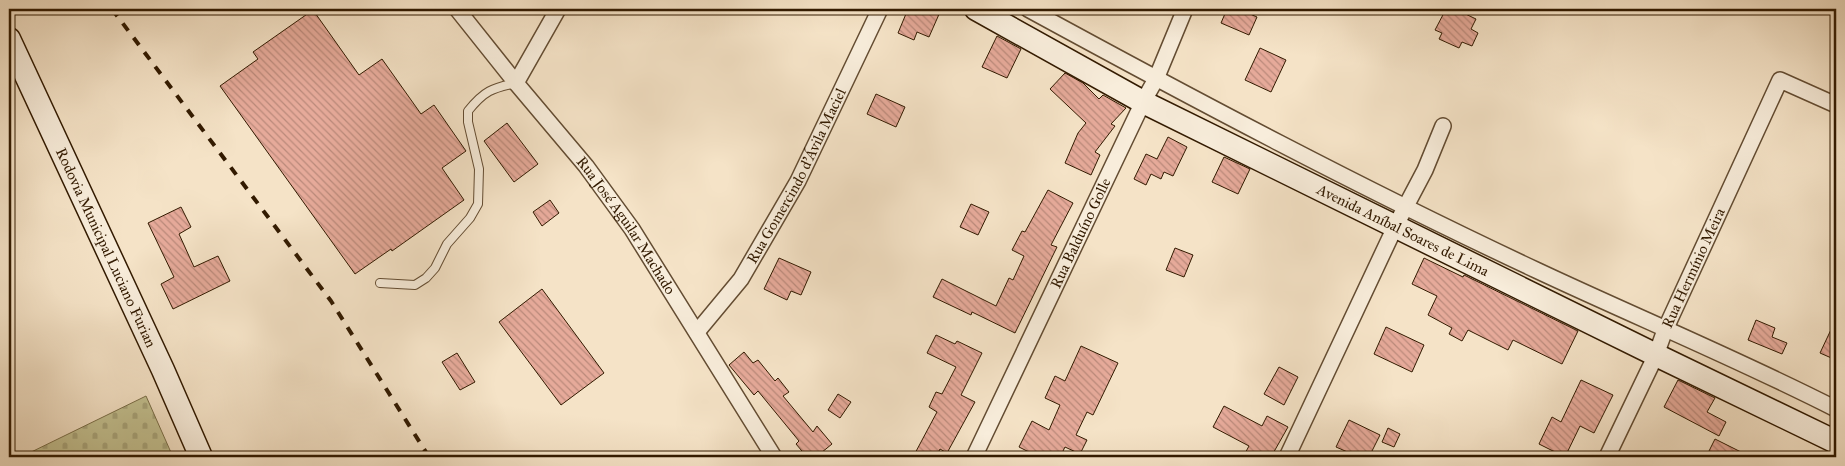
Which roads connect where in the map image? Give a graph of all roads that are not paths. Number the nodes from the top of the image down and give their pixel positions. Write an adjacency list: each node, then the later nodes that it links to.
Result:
1 (457, 9): 9 (street, Rua José Aguilar Machado)
2 (558, 9): 9 (street)
3 (880, 9): 16 (street, Rua Gomercindo d'Ávila Maciel)
4 (976, 9): 10 (street, Avenida Aníbal Soares de Lima)
5 (1028, 9): 8 (street, Avenida Aníbal Soares de Lima)
6 (1185, 9): 8 (street, Rua Balduíno Golle)
7 (9, 39): 20 (street, Rodovia Municipal Luciano Furian)
8 (1156, 78): 10 (street, Rua Balduíno Golle); 13 (street, Avenida Aníbal Soares de Lima)
9 (516, 83): 14 (lane); 16 (street, Rua José Aguilar Machado)
10 (1143, 102): 13 (street, Avenida Aníbal Soares de Lima); 22 (street, Rua Balduíno Golle)
11 (1836, 105): 15 (street, Rua Hermínio Meira)
12 (1443, 126): 13 (street)
13 (1401, 216): 15 (street, Avenida Aníbal Soares de Lima); 17 (street, Avenida Aníbal Soares de Lima); 23 (street)
14 (380, 283)
15 (1665, 330): 17 (street, Rua Hermínio Meira); 18 (street, Avenida Aníbal Soares de Lima)
16 (697, 332): 21 (street, Rua José Aguilar Machado)
17 (1656, 355): 19 (street, Avenida Aníbal Soares de Lima); 24 (street, Rua Hermínio Meira)
18 (1836, 408)
19 (1836, 442)
20 (201, 457)
21 (774, 457)
22 (974, 457)
23 (1287, 457)
24 (1607, 457)

